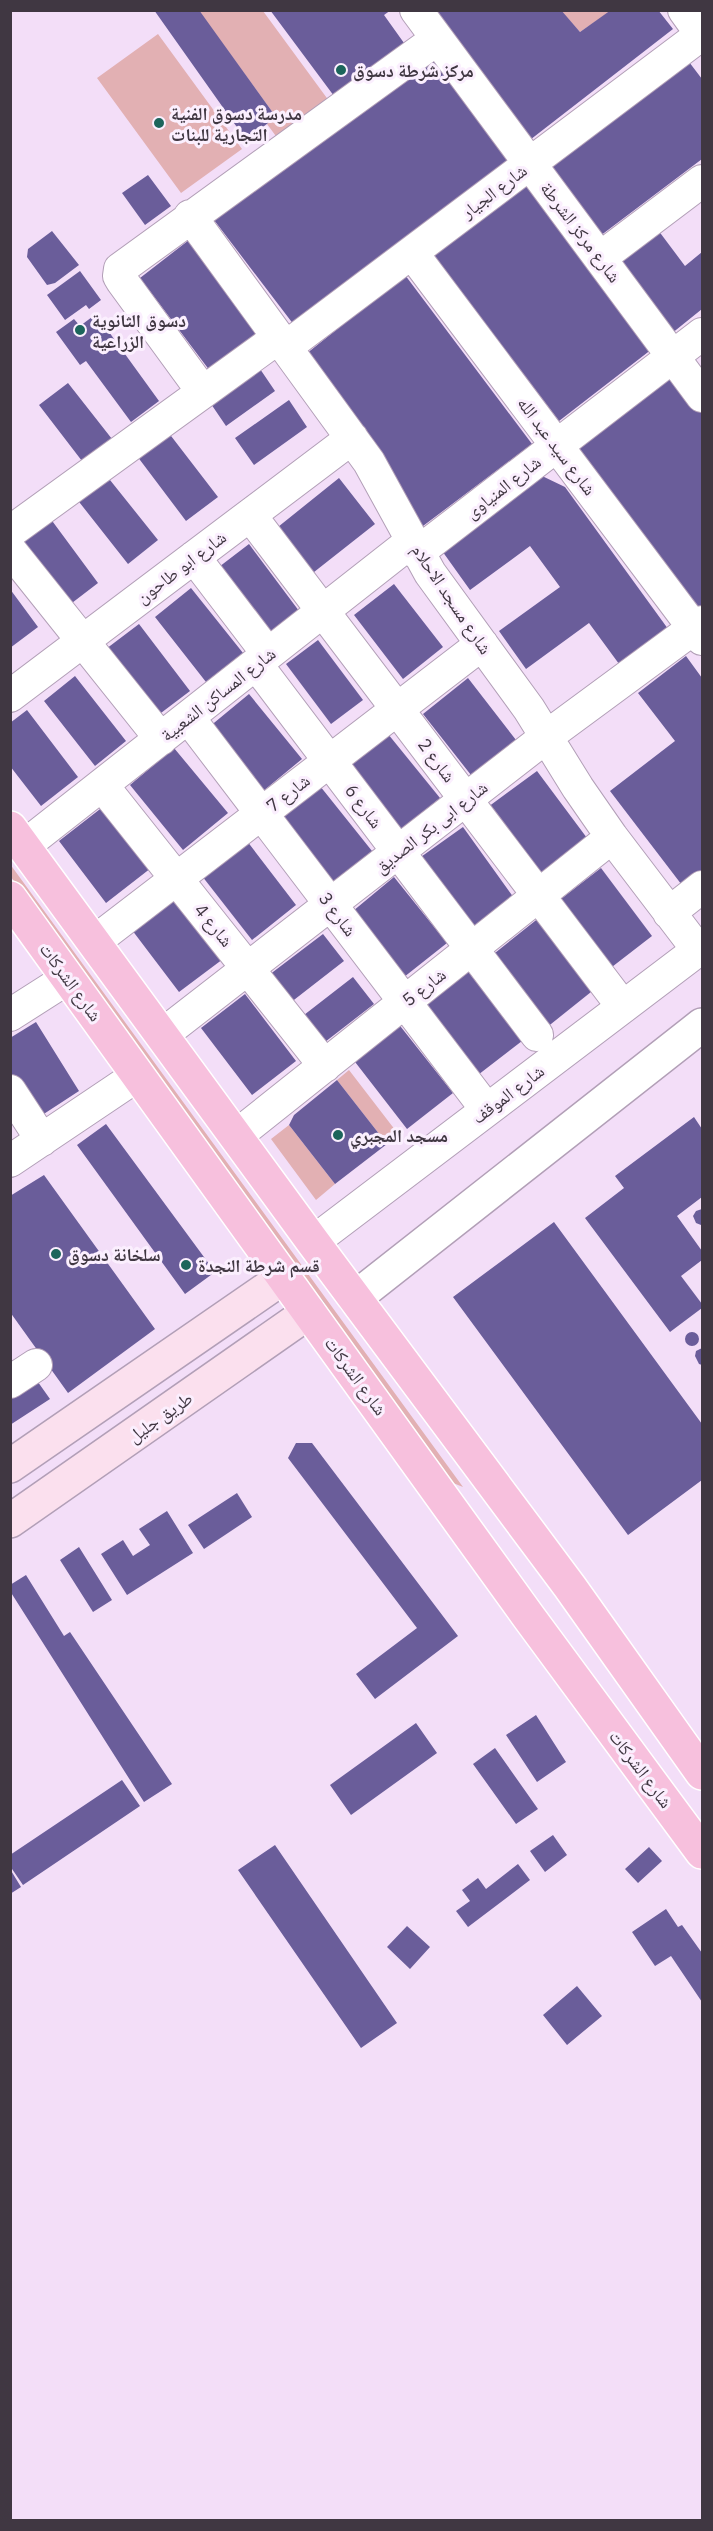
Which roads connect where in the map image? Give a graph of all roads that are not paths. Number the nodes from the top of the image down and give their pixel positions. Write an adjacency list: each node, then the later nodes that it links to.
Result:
1 (416, 10): 4 (street, شارع مركز الشرطة)
2 (684, 10): 3 (street)
3 (702, 35): 5 (street, شارع الجيار)
4 (437, 39): 5 (street, شارع مركز الشرطة); 7 (street)
5 (530, 164): 8 (street, شارع الجيار); 9 (street, شارع مركز الشرطة)
6 (702, 181): 9 (street)
7 (190, 216): 11 (street, شارع مسجد الاحلام); 13 (street)
8 (412, 253): 11 (street, شارع الجيار); 16 (street, شارع سيد عبد الله)
9 (600, 258): 12 (street, شارع مركز الشرطة)
10 (702, 334): 12 (street, شارع المنياوى)
11 (282, 342): 13 (street, شارع الجيار); 15 (street, شارع مسجد الاحلام)
12 (673, 356): 14 (street, شارع مركز الشرطة); 16 (street, شارع المنياوى)
13 (203, 392): 18 (street, شارع الجيار)
14 (702, 396)
15 (352, 438): 17 (street, شارع ابو طاحون); 19 (street, شارع مسجد الاحلام)
16 (557, 446): 19 (street, شارع المنياوى); 23 (street, شارع سيد عبد الله)
17 (250, 514): 21 (street, شارع ابو طاحون); 22 (street, شارع 2)
18 (10, 532)
19 (415, 547): 22 (street, شارع المساكن الشعبية); 25 (street, شارع مسجد الاحلام)
20 (10, 550): 24 (street)
21 (194, 557): 24 (street, شارع ابو طاحون); 26 (street, شارع 6)
22 (323, 611): 26 (street, شارع المساكن الشعبية); 28 (street, شارع 2)
23 (700, 630): 30 (street, شارع ابى بكر الصديق)
24 (83, 641): 27 (street, شارع ابو طاحون); 31 (street)
25 (482, 645): 28 (street, شارع 7); 30 (street, شارع مسجد الاحلام)
26 (262, 659): 29 (street, شارع المساكن الشعبية); 32 (street, شارع 6)
27 (10, 696)
28 (397, 709): 32 (street, شارع 7); 34 (street, شارع 2)
29 (188, 717): 31 (street, شارع المساكن الشعبية); 35 (street, شارع 3)
30 (546, 737): 34 (street, شارع ابى بكر الصديق); 37 (street, شارع مسجد الاحلام)
31 (161, 739): 33 (street, شارع المساكن الشعبية)
32 (330, 761): 35 (street, شارع 7); 38 (street, شارع 6)
33 (102, 785): 36 (street, شارع المساكن الشعبية); 39 (street, شارع 4)
34 (466, 799): 38 (street, شارع ابى بكر الصديق); 41 (street, شارع 2)
35 (261, 814): 39 (street, شارع 7); 43 (street, شارع 3)
36 (17, 837): 45 (main road)
37 (612, 837): 41 (street, شارع 5); 44 (street, شارع مسجد الاحلام)
38 (399, 852): 43 (street, شارع ابى بكر الصديق); 46 (street, شارع 6)
39 (177, 879): 45 (street, شارع 7); 48 (street, شارع 4)
40 (702, 887): 44 (street)
41 (539, 895): 46 (street, شارع 5); 51 (street, شارع 2)
42 (12, 902): 49 (main road, شارع الشركات)
43 (331, 905): 48 (street, شارع ابى بكر الصديق); 50 (street, شارع 3)
44 (669, 913): 47 (street, شارع مسجد الاحلام)
45 (94, 942): 54 (main road)
46 (472, 949): 50 (street, شارع 5); 55 (street, شارع 6)
47 (700, 949): 51 (street, شارع الموقف)
48 (248, 969): 54 (street, شارع ابى بكر الصديق); 56 (street, شارع 4)
49 (68, 978): 52 (street); 57 (main road, شارع الشركات)
50 (405, 1002): 56 (street, شارع 5); 59 (street, شارع 3)
51 (623, 1007): 59 (street, شارع الموقف)
52 (10, 1015)
53 (702, 1025): 65 (street)
54 (162, 1035): 60 (main road)
55 (537, 1035)
56 (325, 1066): 60 (street, شارع 5)
57 (138, 1075): 61 (street); 64 (main road, شارع الشركات)
58 (10, 1091): 61 (street)
59 (488, 1110): 63 (street, شارع الموقف)
60 (236, 1136): 63 (main road)
61 (42, 1140): 62 (street)
62 (10, 1161)
63 (313, 1242): 65 (main road)
64 (284, 1277): 66 (main road, شارع الشركات); 67 (main road)
65 (354, 1298): 71 (main road)
66 (309, 1312): 68 (main road, طريق جليل); 72 (main road, شارع الشركات)
67 (144, 1374): 68 (main road); 69 (main road)
68 (170, 1410): 70 (main road, طريق جليل)
69 (10, 1466)
70 (10, 1521)
71 (528, 1531): 72 (main road); 73 (main road)
72 (487, 1558): 74 (main road, شارع الشركات)
73 (570, 1587): 74 (main road); 75 (main road)
74 (528, 1616): 76 (main road, شارع الشركات)
75 (699, 1768): 76 (main road)
76 (657, 1792): 77 (main road, شارع الشركات)
77 (702, 1852)

